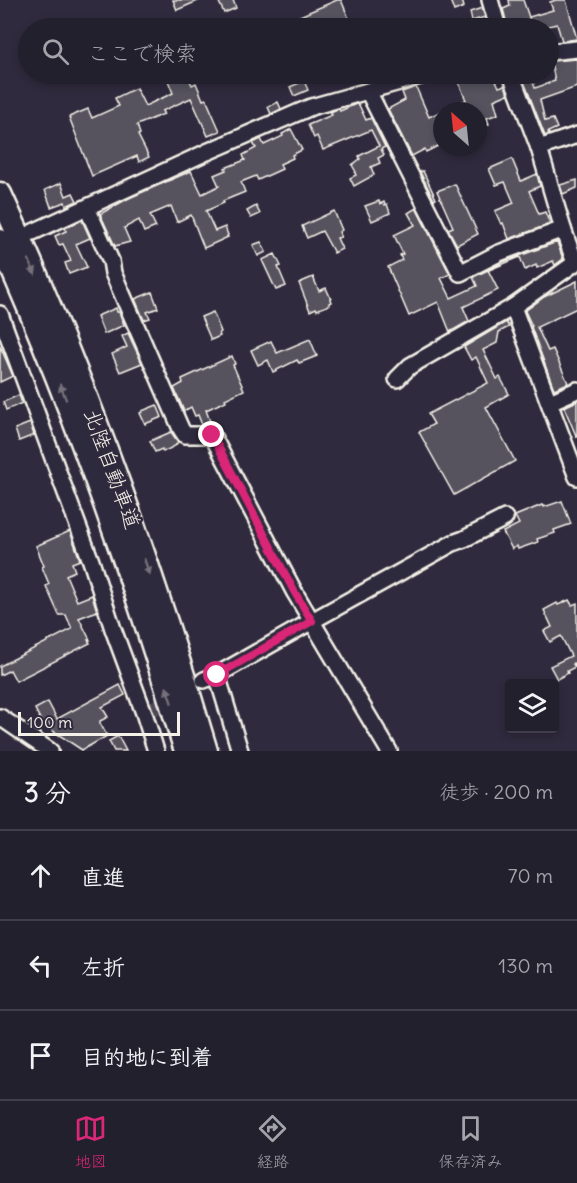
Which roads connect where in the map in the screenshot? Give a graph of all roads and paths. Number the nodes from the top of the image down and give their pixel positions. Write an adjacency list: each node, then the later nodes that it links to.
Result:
1 (490, 0): 2 (street)
2 (495, 18)
3 (577, 49): 4 (street)
4 (559, 51)
5 (393, 84): 7 (street)
6 (515, 84): 9 (street)
7 (368, 91): 11 (street); 12 (street)
8 (577, 135): 9 (street)
9 (539, 148): 12 (street)
10 (0, 194): 27 (highway, 北陸自動車道, one-way to 27)
11 (87, 208): 13 (street); 22 (street)
12 (563, 229): 15 (street)
13 (33, 232)
14 (0, 241): 26 (highway, 北陸自動車道, one-way to 14)
15 (513, 307): 17 (street); 19 (street)
16 (0, 314): 25 (street)
17 (397, 379)
18 (577, 390): 19 (street)
19 (550, 402): 20 (street)
20 (577, 477)
21 (505, 518): 22 (street)
22 (312, 621): 28 (street); 29 (street)
23 (0, 717): 24 (street)
24 (50, 751)
25 (156, 751)
26 (186, 751)
27 (206, 751)
28 (240, 751)
29 (389, 751)

